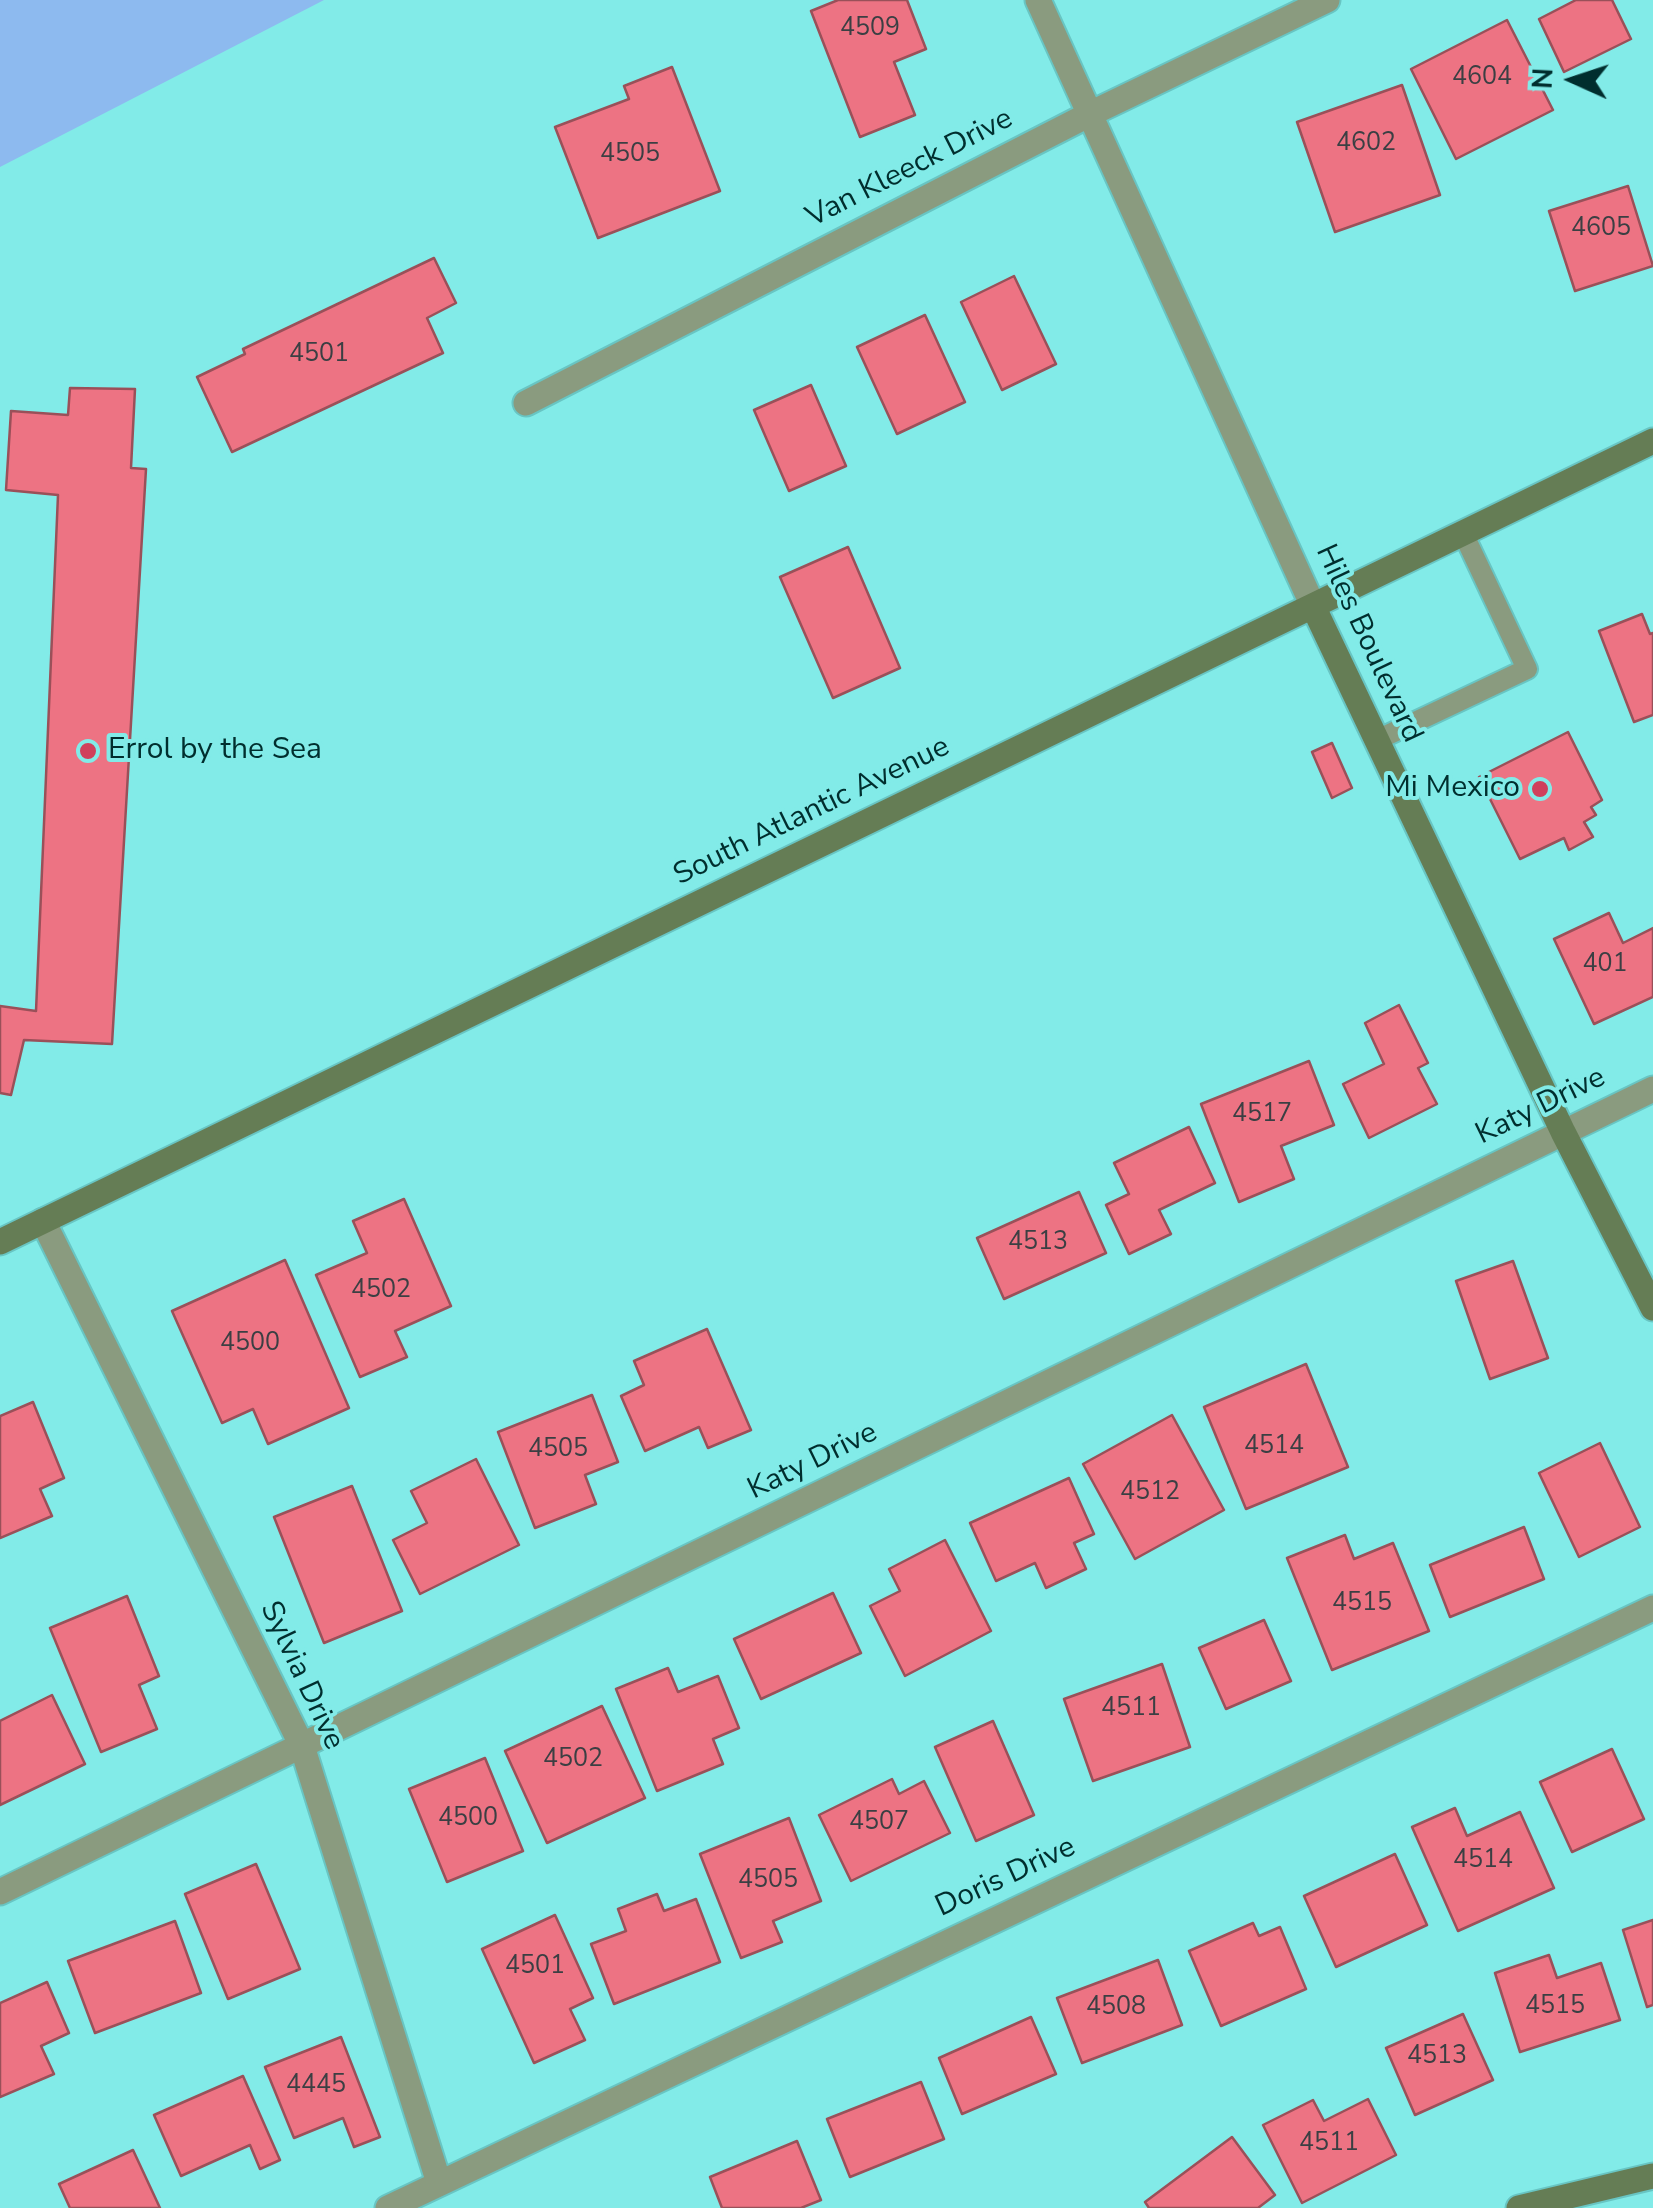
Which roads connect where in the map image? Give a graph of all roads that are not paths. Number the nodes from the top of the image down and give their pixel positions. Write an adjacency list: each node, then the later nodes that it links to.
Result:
1 (1038, 0): 3 (street, Hiles Boulevard)
2 (1327, 0): 3 (street, Van Kleeck Drive)
3 (1090, 114): 4 (street, Van Kleeck Drive); 7 (street, Hiles Boulevard)
4 (526, 402)
5 (1653, 441): 6 (street, South Atlantic Avenue)
6 (1464, 533): 7 (street, South Atlantic Avenue); 8 (lane)
7 (1313, 606): 8 (street, Hiles Boulevard); 11 (street, South Atlantic Avenue)
8 (1377, 740): 10 (street, Hiles Boulevard)
9 (1653, 1089): 10 (street, Katy Drive)
10 (1563, 1132): 13 (street, Hiles Boulevard); 15 (street, Katy Drive)
11 (43, 1221): 12 (street, South Atlantic Avenue); 15 (street, Sylvia Drive)
12 (0, 1242)
13 (1653, 1308)
14 (1653, 1608): 18 (street, Doris Drive)
15 (302, 1746): 16 (street, Katy Drive); 18 (street, Sylvia Drive)
16 (0, 1892)
17 (1653, 2176): 20 (street)
18 (439, 2183): 19 (street, Doris Drive)
19 (388, 2208)
20 (1519, 2208)

